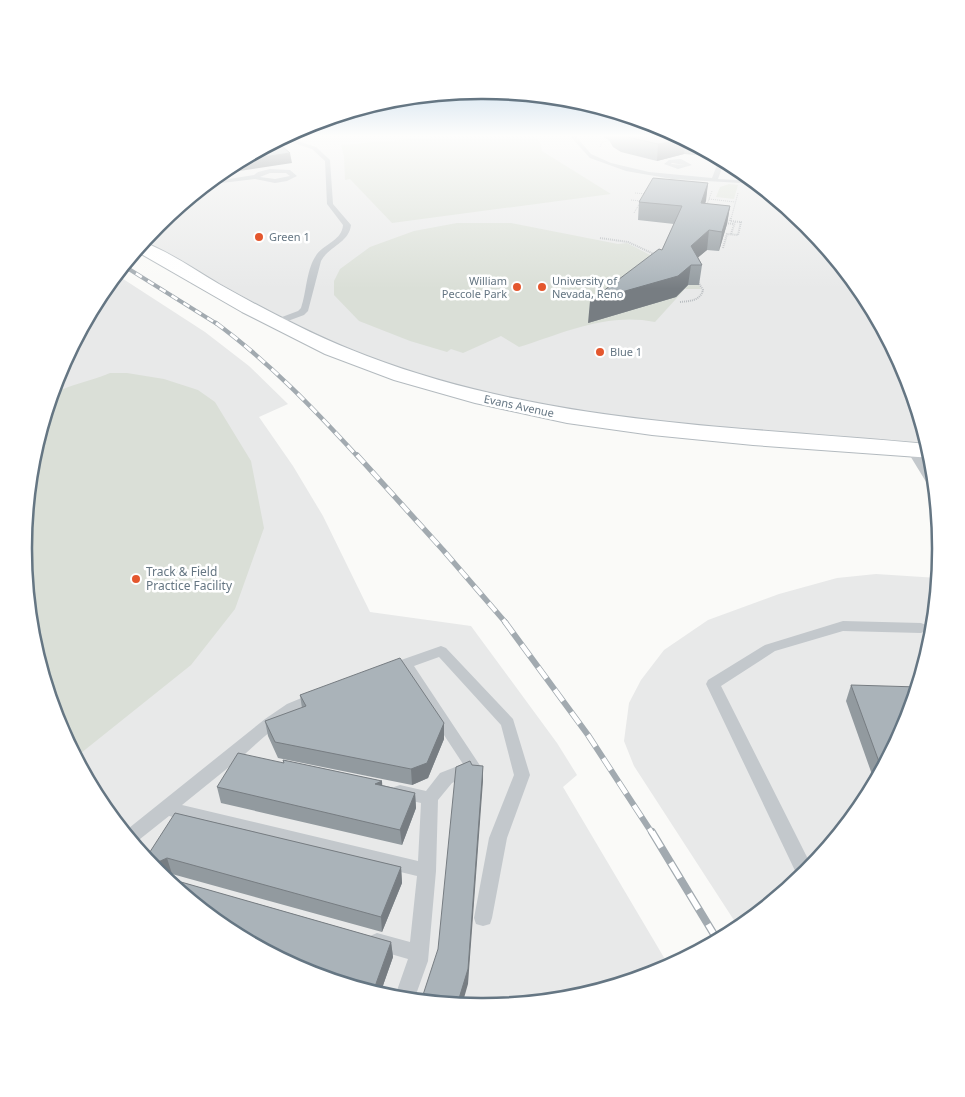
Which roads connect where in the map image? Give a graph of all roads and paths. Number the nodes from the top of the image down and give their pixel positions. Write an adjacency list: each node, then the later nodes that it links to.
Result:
1 (329, 186): 21 (lane)
2 (714, 186): 5 (path)
3 (636, 193): 4 (path)
4 (654, 195)
5 (709, 198): 8 (path); 9 (path)
6 (631, 200): 7 (path)
7 (641, 201)
8 (736, 201)
9 (704, 212)
10 (721, 220): 12 (path)
11 (718, 223): 12 (path)
12 (734, 224): 13 (path); 13 (path); 14 (path)
13 (740, 227): 14 (path)
14 (731, 234): 16 (path)
15 (600, 238): 18 (path)
16 (723, 248)
17 (146, 249): 21 (street, Evans Avenue)
18 (659, 256)
19 (695, 277): 20 (path)
20 (680, 302)
21 (277, 322): 22 (street, Evans Avenue)
22 (920, 450)
23 (921, 628): 33 (lane)
24 (405, 664): 25 (lane); 30 (lane); 35 (lane)
25 (370, 676)
26 (327, 692): 27 (lane)
27 (231, 756): 28 (lane); 31 (lane)
28 (259, 762)
29 (383, 788): 30 (lane)
30 (430, 798): 34 (lane)
31 (166, 808): 32 (lane); 34 (lane)
32 (135, 834)
33 (802, 866)
34 (427, 871): 37 (lane)
35 (484, 918)
36 (361, 937): 37 (lane)
37 (418, 953): 38 (lane)
38 (407, 992)

